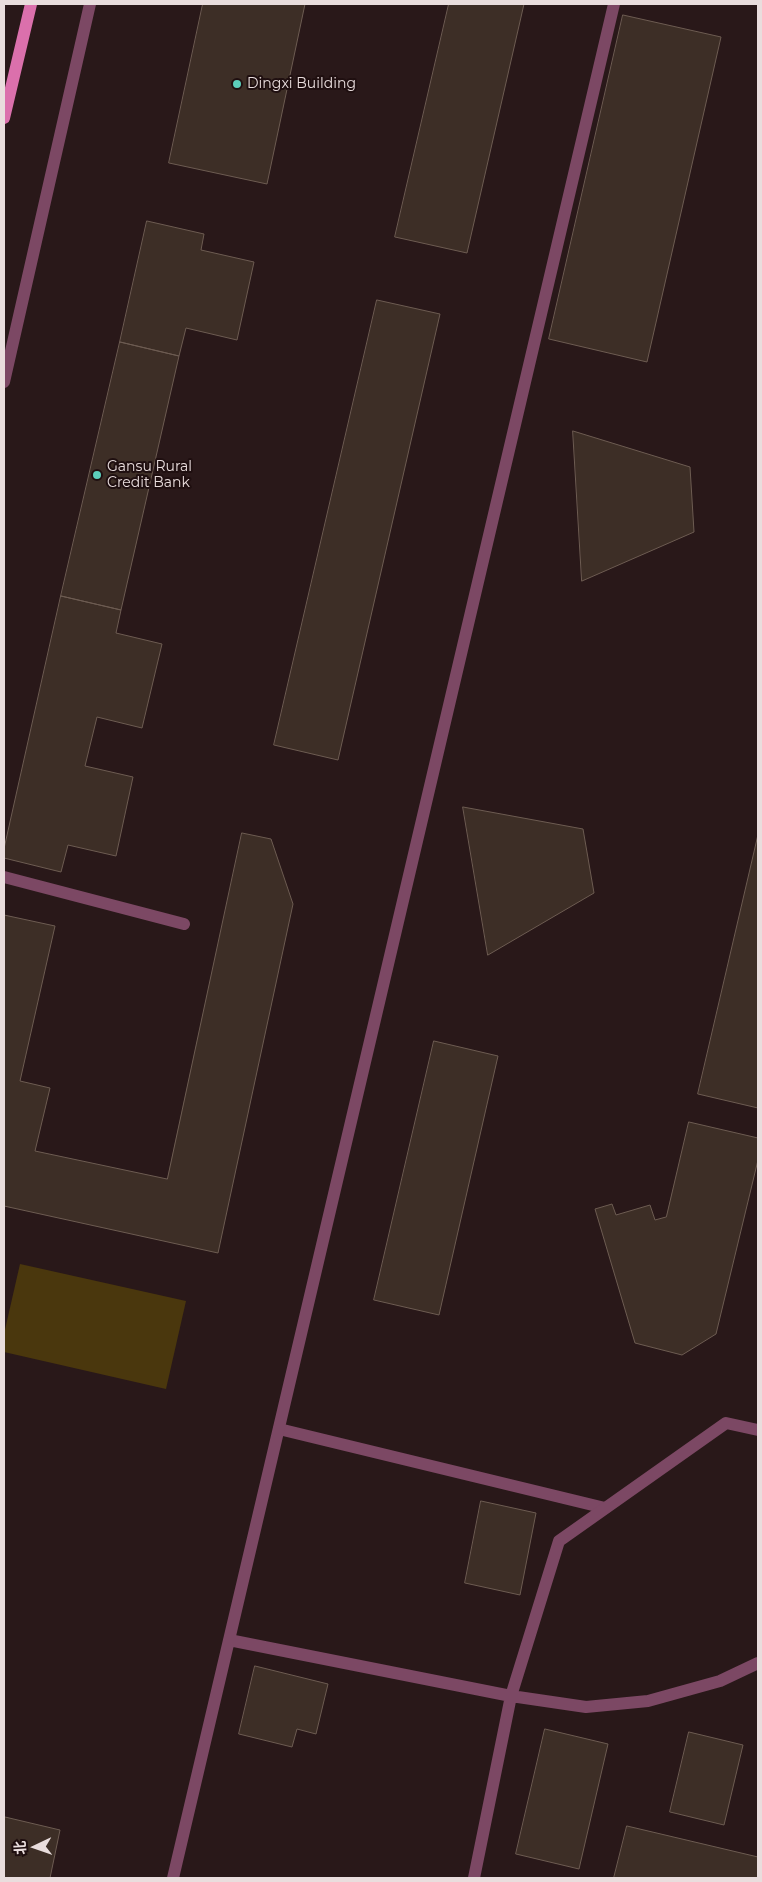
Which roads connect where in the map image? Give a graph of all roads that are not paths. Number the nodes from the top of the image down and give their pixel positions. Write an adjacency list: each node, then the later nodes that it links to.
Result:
1 (31, 4): 4 (main road)
2 (90, 4): 5 (street)
3 (614, 4): 9 (street)
4 (4, 118)
5 (4, 382)
6 (4, 877): 7 (street)
7 (184, 924)
8 (758, 1427): 10 (street)
9 (279, 1430): 10 (street); 11 (street)
10 (605, 1508): 13 (street)
11 (229, 1640): 13 (street); 14 (street)
12 (758, 1663): 13 (street)
13 (511, 1696): 15 (street)
14 (173, 1878)
15 (474, 1878)

